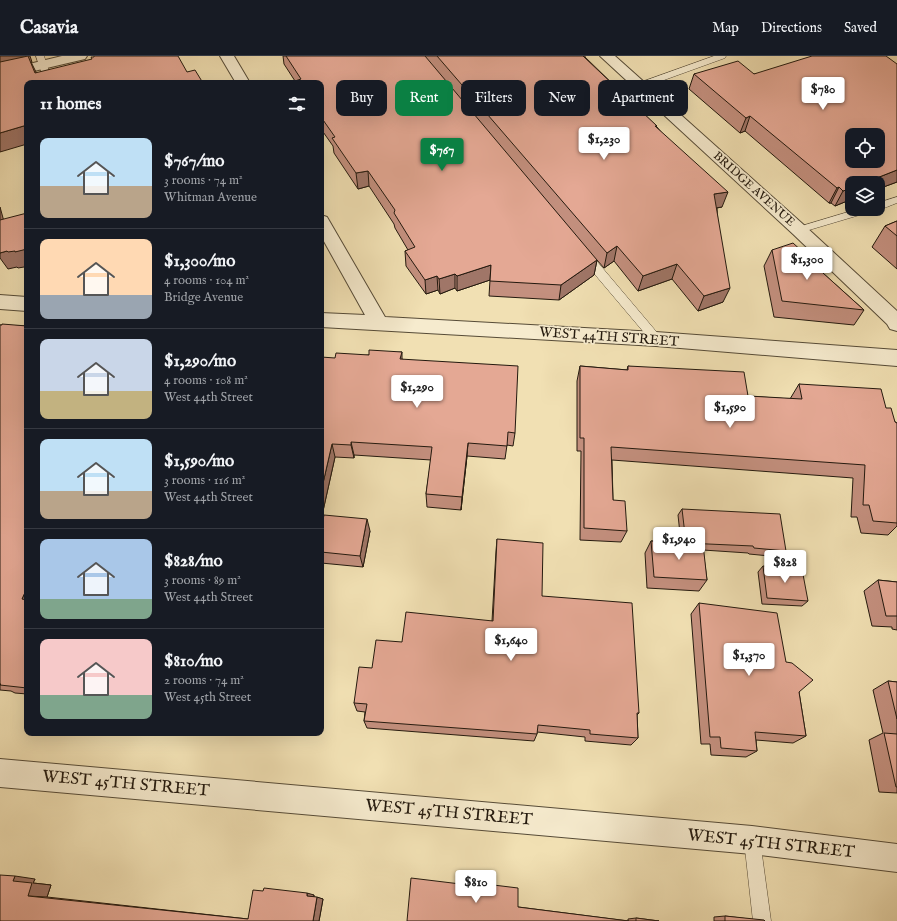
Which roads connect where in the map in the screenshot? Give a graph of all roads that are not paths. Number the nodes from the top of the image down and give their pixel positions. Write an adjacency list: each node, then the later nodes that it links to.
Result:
1 (80, 56): 5 (street)
2 (227, 56): 8 (street)
3 (607, 56): 9 (street, BRIDGE AVENUE)
4 (722, 56): 10 (lane)
5 (42, 60): 6 (street); 7 (lane)
6 (0, 75)
7 (48, 80)
8 (241, 80)
9 (633, 80)
10 (656, 80)
11 (672, 116): 16 (street, BRIDGE AVENUE)
12 (897, 200): 13 (lane)
13 (885, 204)
14 (846, 216): 16 (lane)
15 (324, 226): 21 (street)
16 (799, 230): 22 (street, BRIDGE AVENUE)
17 (577, 245): 23 (lane)
18 (0, 302): 19 (street)
19 (24, 304)
20 (324, 320): 21 (street, WEST 44TH STREET)
21 (379, 323): 23 (street, WEST 44TH STREET)
22 (897, 324)
23 (656, 339): 24 (street, WEST 44TH STREET)
24 (897, 358)
25 (0, 773): 26 (street, WEST 45TH STREET)
26 (752, 840): 27 (street, WEST 45TH STREET); 28 (lane)
27 (897, 858)
28 (762, 921)

